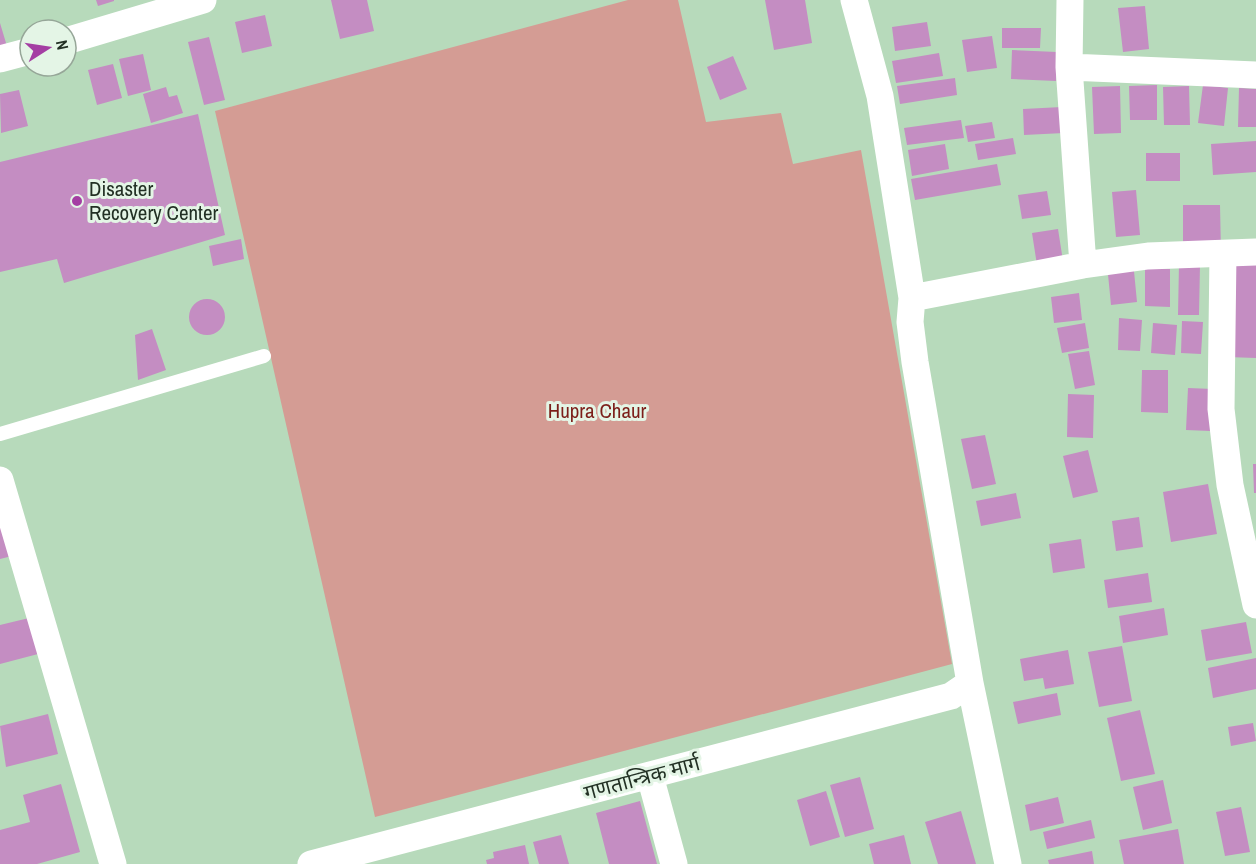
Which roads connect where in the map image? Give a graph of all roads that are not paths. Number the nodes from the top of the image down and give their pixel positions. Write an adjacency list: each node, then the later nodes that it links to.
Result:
1 (203, 0): 4 (street)
2 (854, 0): 12 (street)
3 (1070, 0): 7 (street)
4 (78, 37)
5 (18, 54): 6 (street)
6 (0, 59)
7 (1070, 67): 8 (street); 11 (street)
8 (1256, 75)
9 (1256, 252): 10 (street)
10 (1223, 254): 11 (street); 16 (street)
11 (1083, 265): 12 (street)
12 (912, 298): 17 (street)
13 (264, 356): 14 (lane)
14 (0, 434)
15 (0, 480): 20 (street)
16 (1256, 605)
17 (970, 683): 18 (street, गणतान्त्रिक मार्ग); 23 (street)
18 (650, 776): 19 (street, गणतान्त्रिक मार्ग); 22 (street)
19 (369, 857): 21 (street, गणतान्त्रिक मार्ग)
20 (113, 864)
21 (311, 864)
22 (674, 864)
23 (1008, 864)

